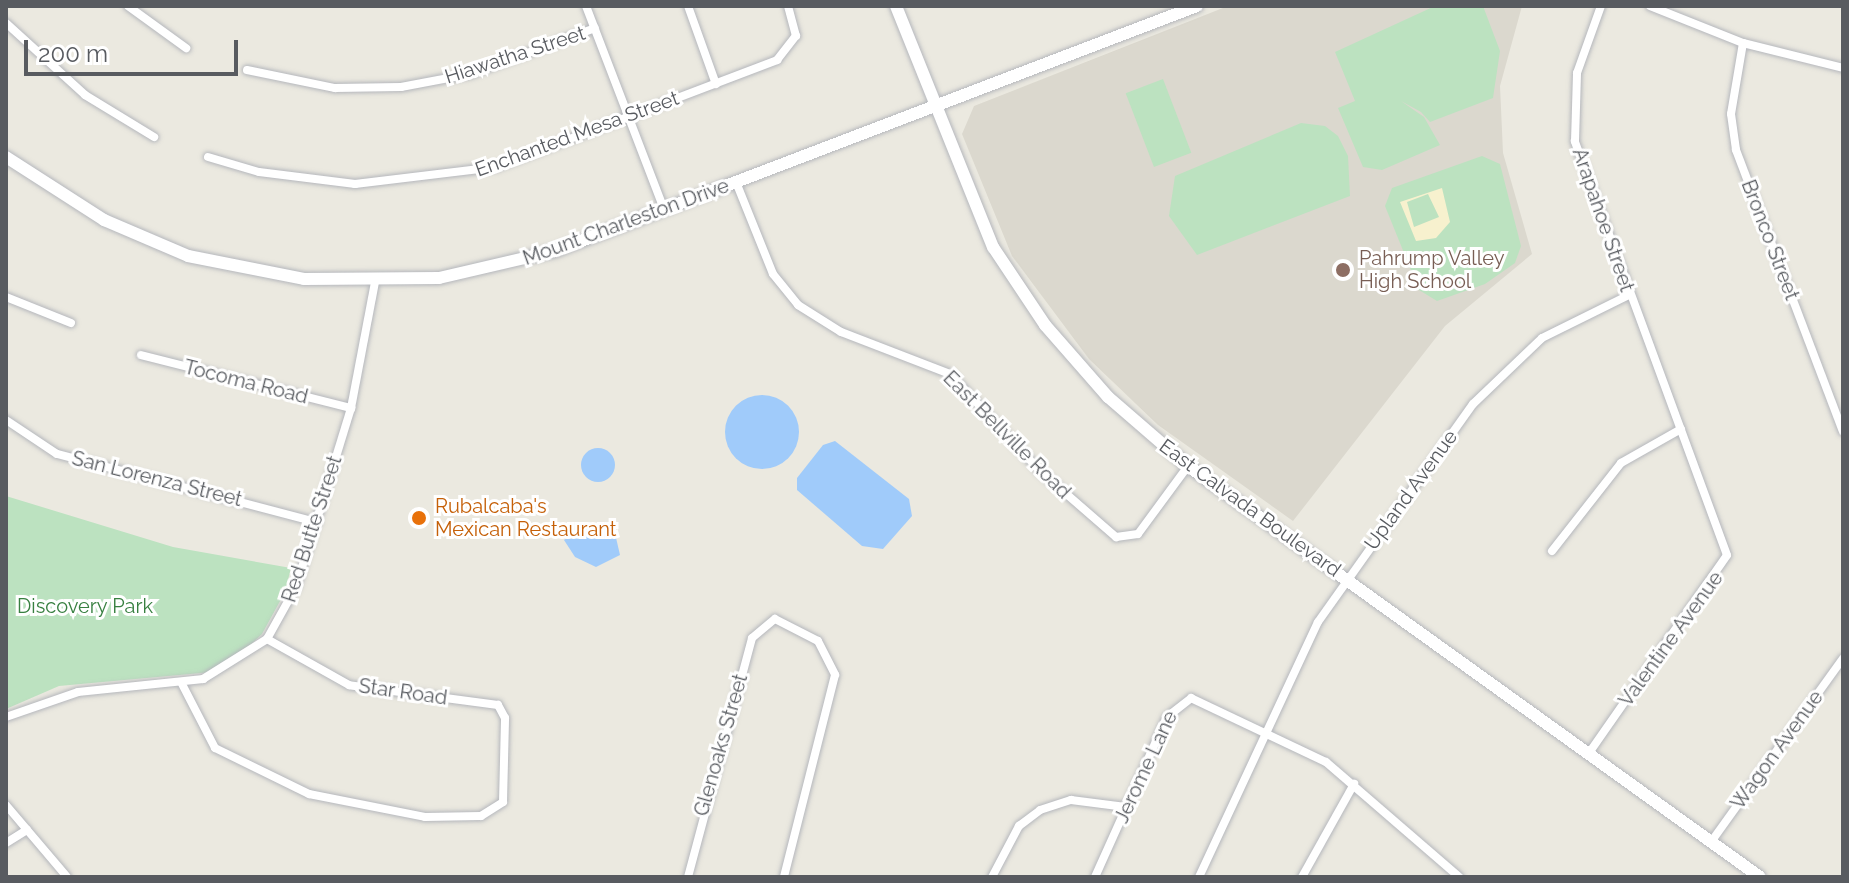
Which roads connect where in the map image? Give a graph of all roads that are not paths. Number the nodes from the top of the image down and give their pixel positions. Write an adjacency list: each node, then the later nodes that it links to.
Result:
1 (128, 6): 12 (street)
2 (586, 6): 10 (street)
3 (688, 6): 15 (street)
4 (788, 6): 15 (street, Enchanted Mesa Street)
5 (896, 6): 16 (street, East Calvada Boulevard)
6 (1197, 6): 16 (street, Mount Charleston Drive)
7 (1601, 6): 24 (street, Arapahoe Street)
8 (1650, 6): 11 (street)
9 (6, 23): 18 (street)
10 (595, 28): 14 (street, Hiawatha Street); 17 (street)
11 (1743, 43): 13 (street); 31 (street, Bronco Street)
12 (186, 48)
13 (1843, 68)
14 (247, 70)
15 (716, 84): 17 (street, Enchanted Mesa Street)
16 (934, 106): 21 (street, Mount Charleston Drive); 32 (street, East Calvada Boulevard)
17 (629, 117): 20 (street, Enchanted Mesa Street); 22 (street)
18 (154, 137)
19 (6, 157): 23 (street, Mount Charleston Drive)
20 (208, 157)
21 (736, 182): 22 (street, Mount Charleston Drive); 32 (street, East Bellville Road)
22 (664, 209): 23 (street, Mount Charleston Drive)
23 (375, 282): 28 (street, Red Butte Street)
24 (1629, 295): 30 (street, Arapahoe Street); 35 (street, Upland Avenue)
25 (6, 297): 26 (street)
26 (71, 323)
27 (141, 355): 28 (street, Tocoma Road)
28 (351, 408): 33 (street, Red Butte Street)
29 (6, 420): 33 (street, San Lorenza Street)
30 (1681, 429): 34 (street); 41 (street, Valentine Avenue)
31 (1843, 431)
32 (1188, 466): 35 (street, East Calvada Boulevard)
33 (317, 522): 36 (street, Red Butte Street)
34 (1552, 551)
35 (1346, 579): 40 (street, Upland Avenue); 41 (street, East Calvada Boulevard)
36 (267, 639): 38 (street, Red Butte Street); 38 (street, Star Road)
37 (1843, 658): 46 (street, Wagon Avenue)
38 (182, 684): 39 (street, Red Butte Street)
39 (6, 717)
40 (1266, 730): 42 (street); 44 (street, Jerome Lane); 54 (street, Upland Avenue)
41 (1589, 753): 46 (street, East Calvada Boulevard)
42 (1354, 784): 48 (street); 55 (street)
43 (6, 805): 45 (street)
44 (1126, 807): 52 (street); 53 (street, Jerome Lane)
45 (27, 830): 47 (street); 49 (street)
46 (1711, 842): 56 (street, East Calvada Boulevard)
47 (6, 843)
48 (1457, 876)
49 (67, 877)
50 (688, 877): 51 (street, Glenoaks Street)
51 (784, 877)
52 (992, 877)
53 (1095, 877)
54 (1199, 877)
55 (1302, 877)
56 (1760, 877)

